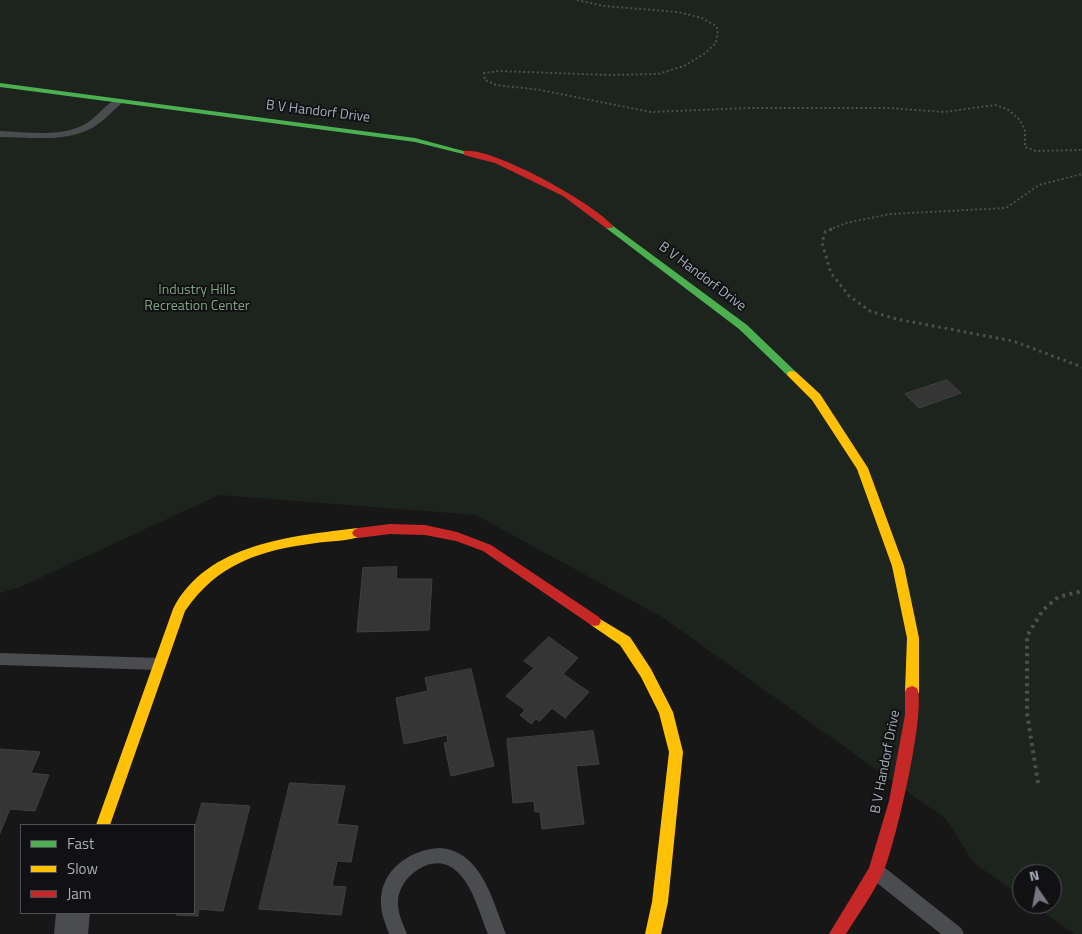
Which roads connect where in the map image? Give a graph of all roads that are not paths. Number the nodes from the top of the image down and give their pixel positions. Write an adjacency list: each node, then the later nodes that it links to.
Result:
1 (0, 85): 2 (street, B V Handorf Drive)
2 (118, 102): 3 (lane); 7 (street, B V Handorf Drive)
3 (0, 134)
4 (0, 659): 5 (lane)
5 (159, 664): 6 (street); 12 (street)
6 (103, 824)
7 (876, 871): 13 (street, B V Handorf Drive); 14 (lane)
8 (73, 914): 9 (street)
9 (72, 934)
10 (398, 934): 11 (lane)
11 (497, 934)
12 (653, 934)
13 (837, 934)
14 (955, 934)

